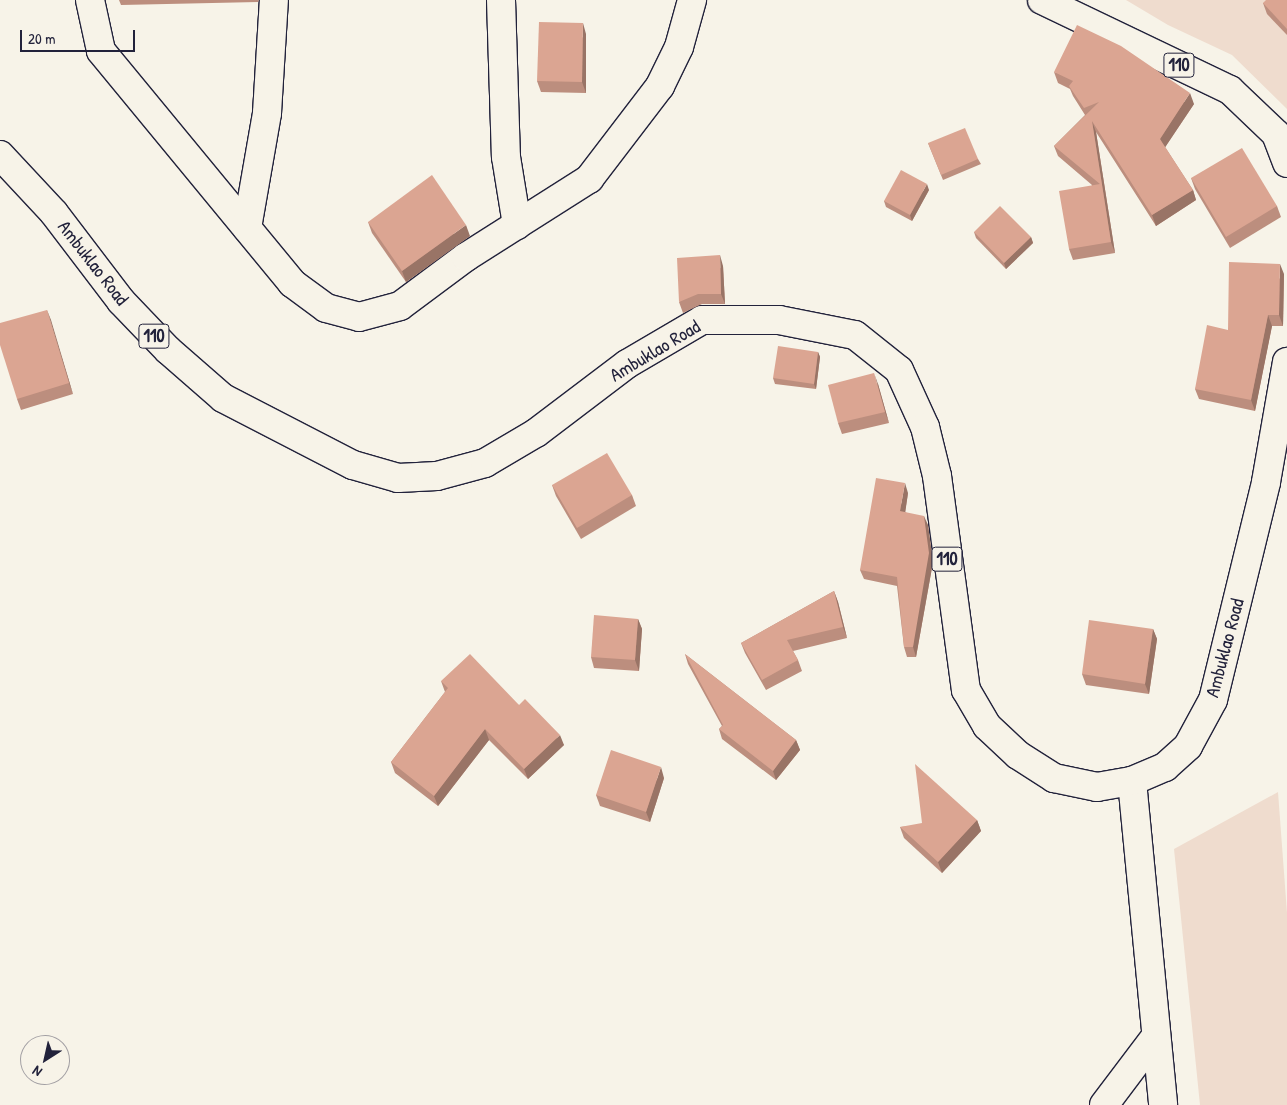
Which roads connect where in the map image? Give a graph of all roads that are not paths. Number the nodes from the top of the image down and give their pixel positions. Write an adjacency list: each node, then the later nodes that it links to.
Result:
1 (90, 0): 9 (main road)
2 (274, 0): 9 (main road)
3 (501, 0): 8 (main road)
4 (692, 0): 8 (main road)
5 (1042, 0): 7 (main road, 110)
6 (0, 155): 11 (main road, Ambuklao Road / 110)
7 (1287, 163)
8 (517, 225): 9 (main road)
9 (247, 228)
10 (1287, 362): 11 (main road, Ambuklao Road / 110)
11 (1132, 781): 12 (main road)
12 (1156, 1036): 13 (main road); 14 (main road)
13 (1104, 1105)
14 (1163, 1105)

